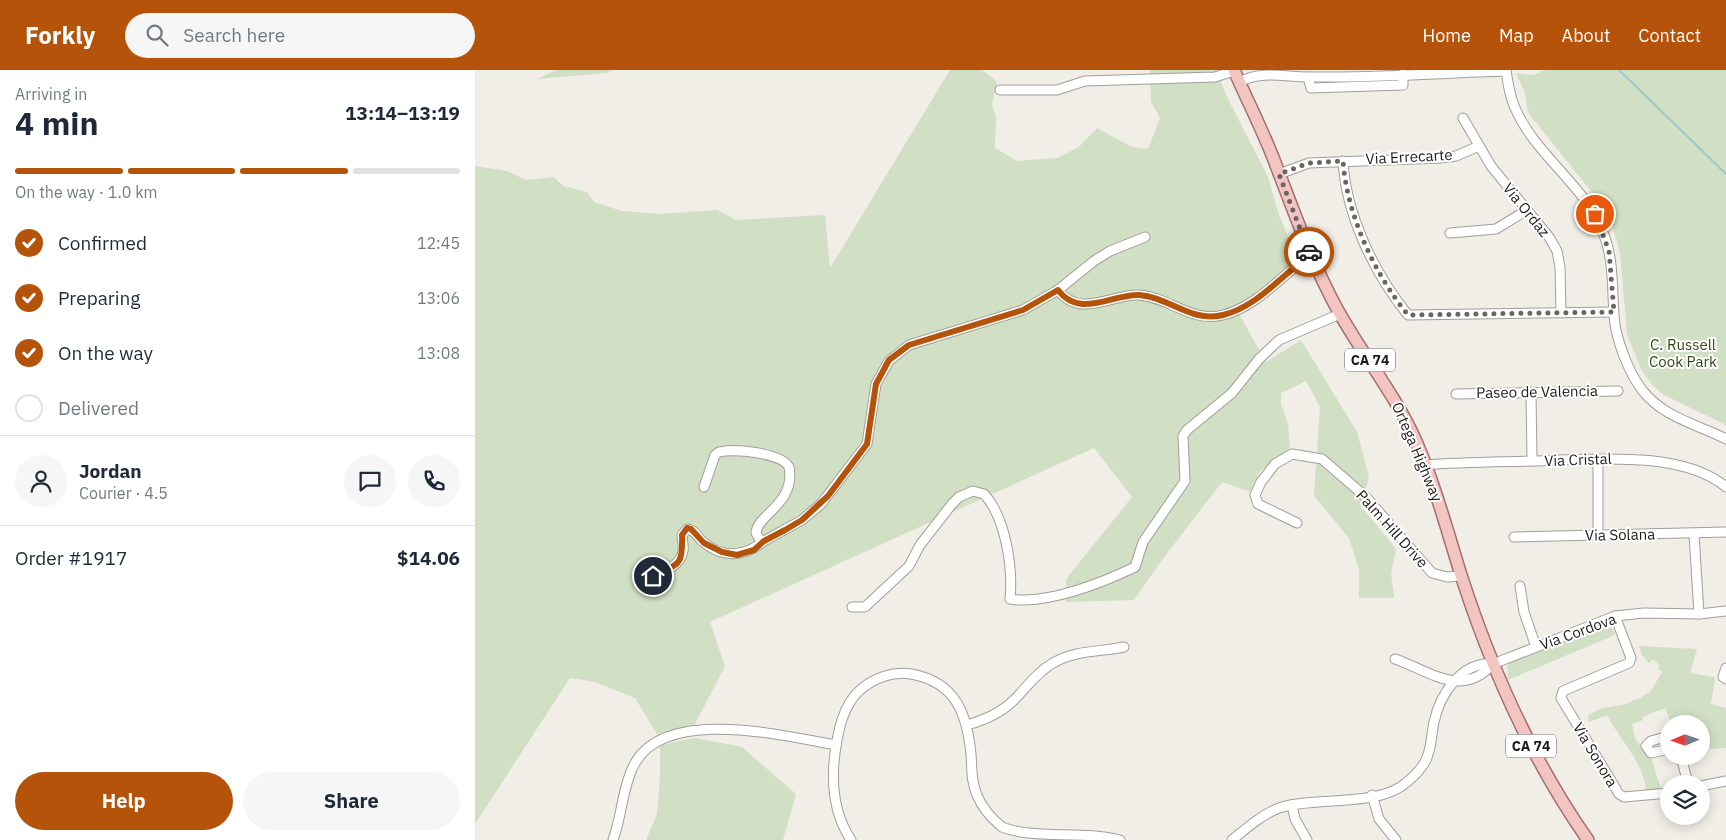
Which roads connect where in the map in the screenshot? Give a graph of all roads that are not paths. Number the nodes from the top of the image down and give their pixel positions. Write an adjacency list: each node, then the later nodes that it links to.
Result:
1 (1506, 70): 2 (street); 15 (street)
2 (1430, 72): 3 (street)
3 (1236, 74): 4 (street); 8 (main road, Ortega Highway / CA 74)
4 (1000, 90)
5 (1463, 118): 6 (street, Via Ordaz)
6 (1479, 146): 7 (street, Via Errecarte); 9 (street, Via Ordaz)
7 (1343, 161): 8 (street, Via Errecarte); 14 (street)
8 (1279, 174): 12 (main road, Ortega Highway / CA 74)
9 (1527, 210): 10 (street); 14 (street, Via Ordaz)
10 (1450, 233)
11 (1145, 237): 13 (street)
12 (1310, 255): 13 (street); 16 (main road, Ortega Highway / CA 74)
13 (1058, 290): 31 (street)
14 (1561, 312): 15 (street)
15 (1614, 312): 20 (street)
16 (1340, 314): 23 (main road, Ortega Highway / CA 74); 35 (street)
17 (1618, 391): 18 (street, Paseo de Valencia)
18 (1531, 392): 19 (street, Paseo de Valencia); 22 (street)
19 (1456, 394)
20 (1726, 440)
21 (1598, 459): 22 (street, Via Cristal); 25 (street, Via Cristal); 29 (street)
22 (1533, 461): 23 (street, Via Cristal)
23 (1425, 465): 32 (main road, Ortega Highway / CA 74)
24 (704, 487): 31 (street)
25 (1726, 487)
26 (1297, 523): 32 (street, Palm Hill Drive)
27 (1726, 532): 28 (street, Via Solana)
28 (1695, 534): 29 (street, Via Solana); 37 (street)
29 (1597, 536): 30 (street, Via Solana)
30 (1514, 537)
31 (764, 541): 33 (street)
32 (1461, 576): 42 (main road, Ortega Highway / CA 74)
33 (646, 579)
34 (1520, 586): 40 (street)
35 (852, 608)
36 (1726, 611): 37 (street, Via Cordova)
37 (1699, 614): 38 (street, Via Cordova)
38 (1615, 616): 40 (street, Via Cordova); 53 (street, Via Sonora)
39 (1124, 647): 46 (street)
40 (1536, 647): 42 (street, Via Cordova)
41 (1395, 659): 45 (street)
42 (1493, 664): 45 (street, Via Cordova); 61 (main road, Ortega Highway / CA 74)
43 (1726, 668): 44 (street)
44 (1726, 679)
45 (1454, 682): 52 (street, Via Cordova)
46 (967, 725): 48 (street); 57 (street)
47 (1660, 739): 49 (street)
48 (836, 745): 55 (street); 56 (street)
49 (1660, 751)
50 (1726, 781): 51 (street)
51 (1710, 784)
52 (1373, 795): 54 (street, Via Cordova); 60 (street)
53 (1660, 795)
54 (1292, 805): 58 (street, Via Cordova); 59 (street)
55 (613, 840)
56 (851, 840)
57 (1120, 840)
58 (1232, 840)
59 (1307, 840)
60 (1396, 840)
61 (1588, 840)

